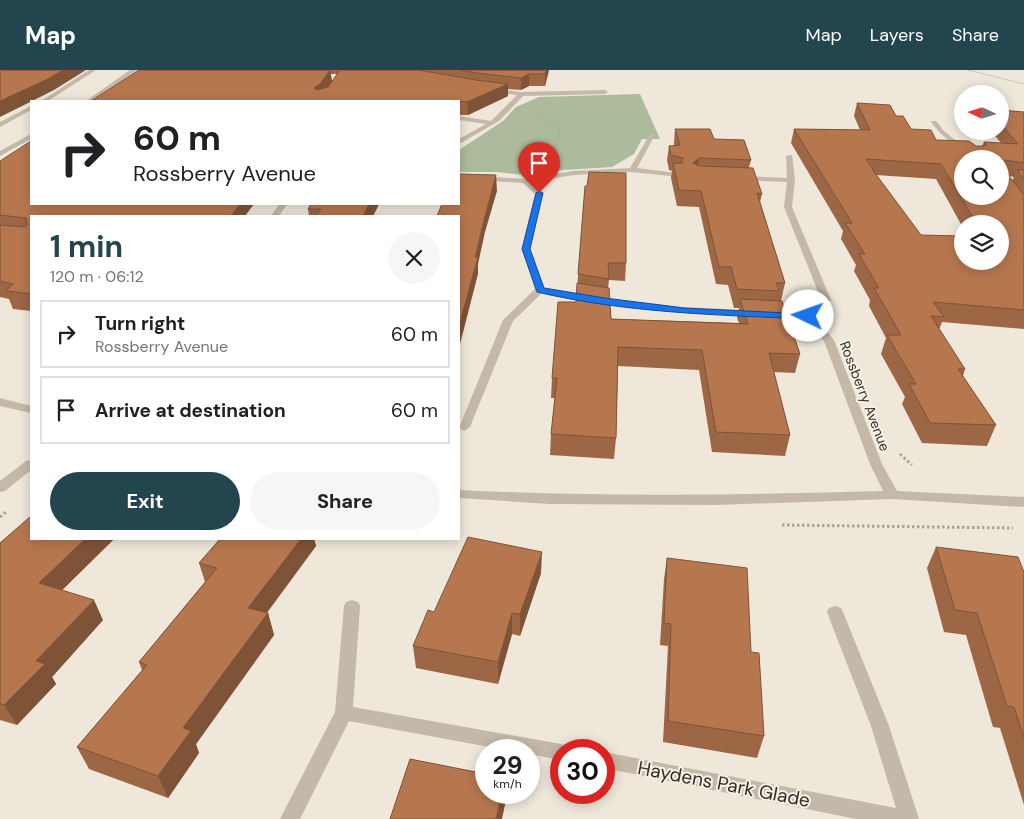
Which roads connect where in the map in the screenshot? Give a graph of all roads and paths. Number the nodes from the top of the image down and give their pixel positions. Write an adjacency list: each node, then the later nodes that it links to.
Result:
1 (92, 70): 8 (street)
2 (134, 70): 9 (street)
3 (968, 70): 4 (path)
4 (1024, 84)
5 (486, 90): 7 (street)
6 (605, 92): 7 (street)
7 (521, 94): 11 (street)
8 (46, 100)
9 (90, 100)
10 (30, 109): 13 (street)
11 (505, 111): 16 (street); 28 (path)
12 (7, 114): 13 (street)
13 (22, 114): 17 (street)
14 (460, 118): 16 (street)
15 (934, 122): 21 (street)
16 (492, 123): 20 (street)
17 (0, 125)
18 (652, 135): 24 (street)
19 (30, 137): 22 (street)
20 (460, 141)
21 (965, 150)
22 (0, 154)
23 (790, 156): 29 (street)
24 (632, 170): 25 (street); 28 (street)
25 (676, 175)
26 (460, 177): 30 (street)
27 (735, 178): 29 (street)
28 (538, 179): 30 (street)
29 (792, 180): 32 (street)
30 (525, 181): 31 (street)
31 (540, 290): 32 (street); 35 (street)
32 (808, 316): 39 (street, Rossberry Avenue)
33 (0, 402): 34 (street)
34 (30, 410)
35 (464, 427)
36 (30, 465): 37 (street)
37 (0, 488)
38 (460, 494): 39 (street)
39 (892, 495): 40 (street)
40 (1024, 502)
41 (352, 606): 43 (street)
42 (835, 612): 48 (street)
43 (344, 712): 44 (street); 46 (street)
44 (550, 750)
45 (615, 762): 47 (street, Haydens Park Glade)
46 (290, 819)
47 (903, 819)
48 (909, 819)

